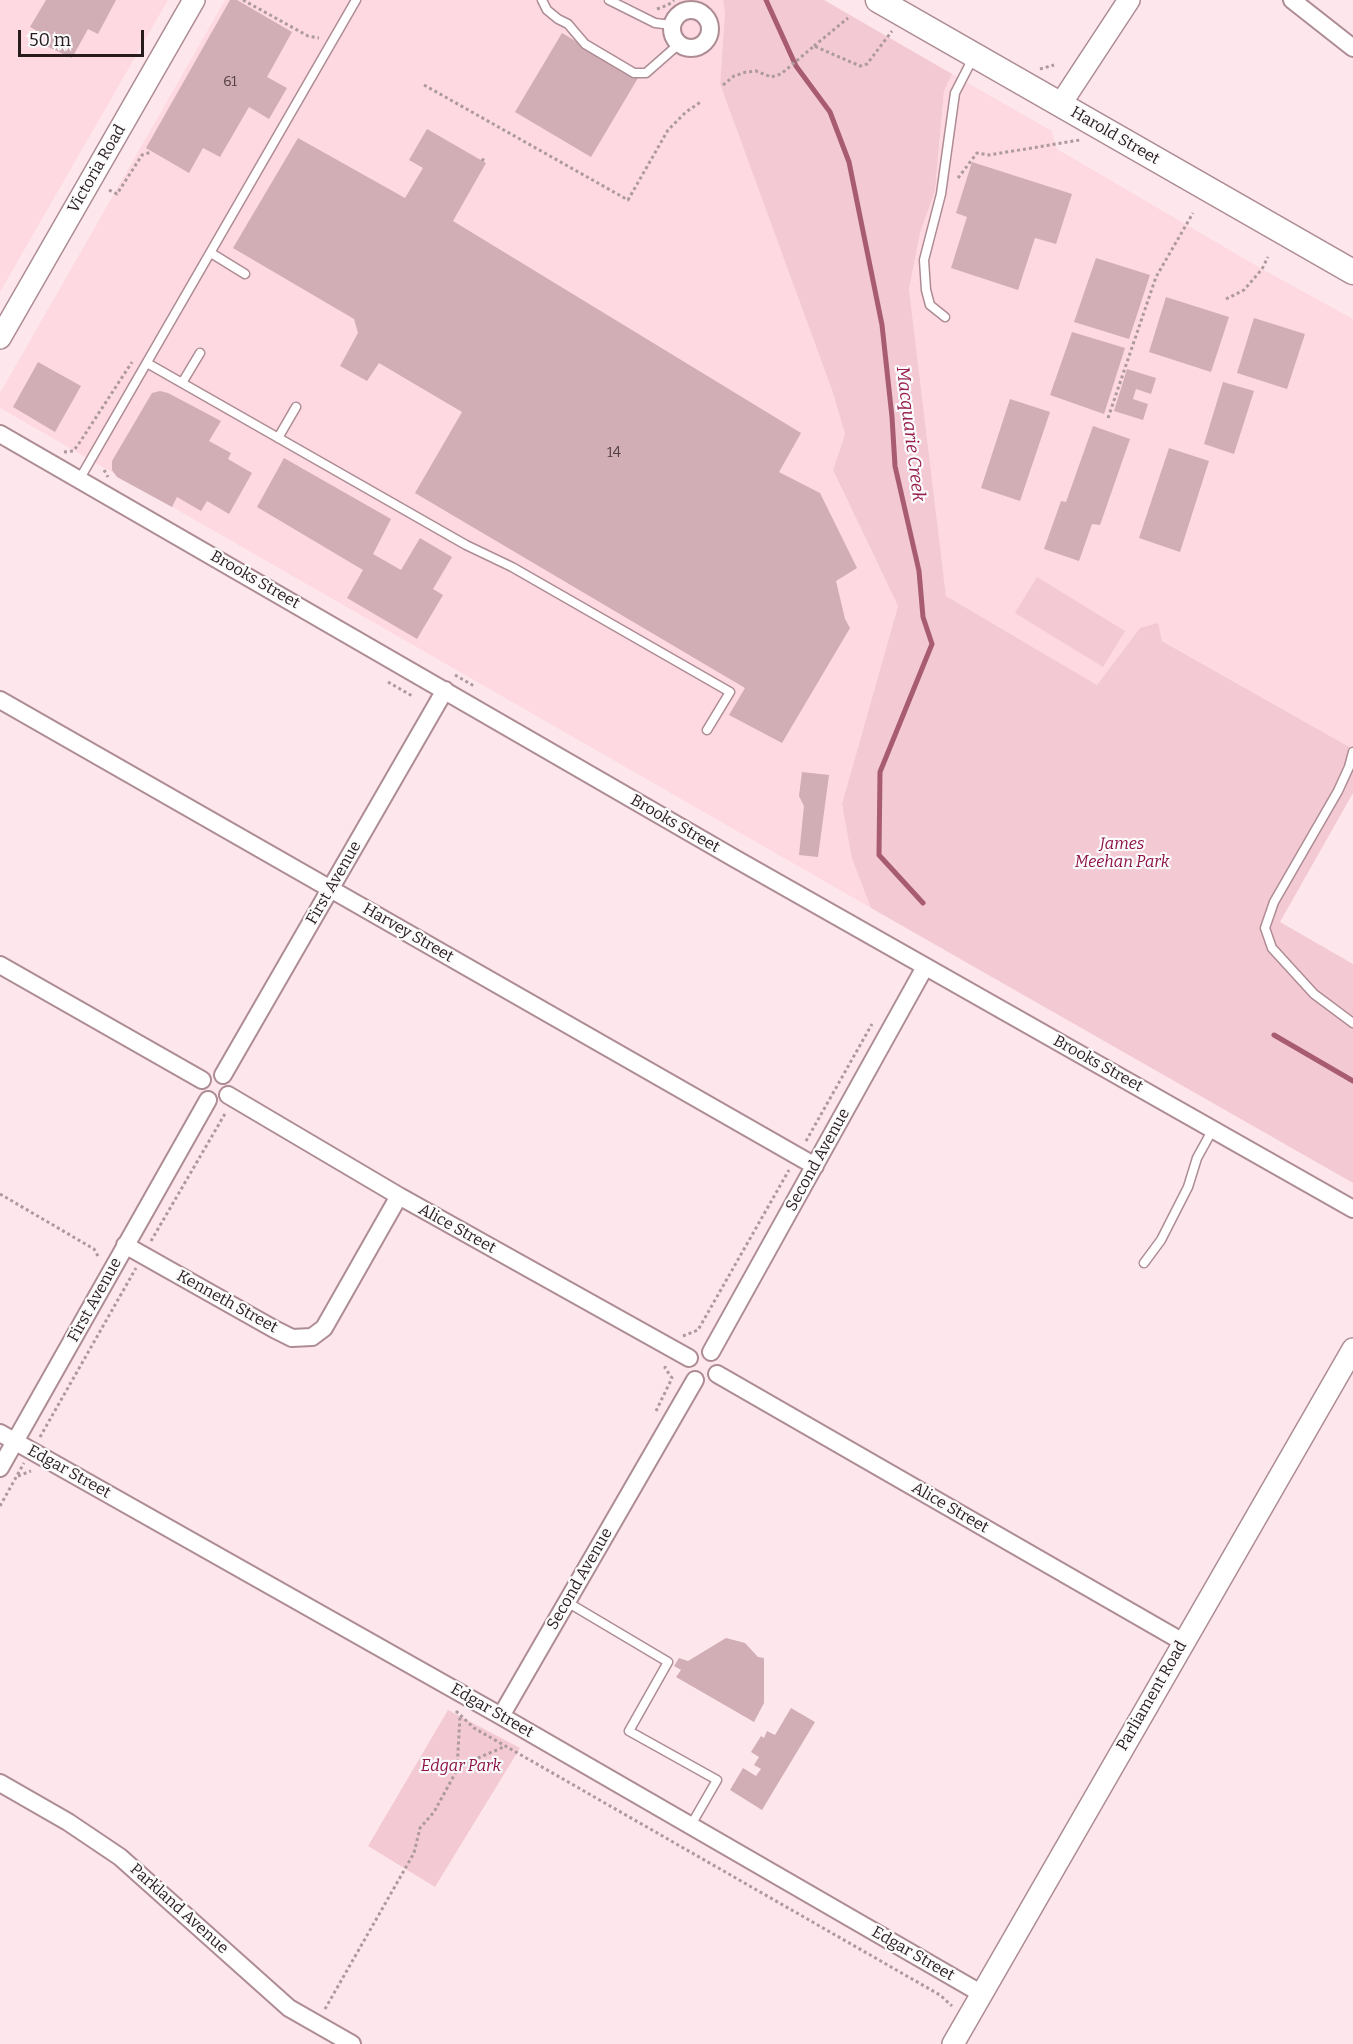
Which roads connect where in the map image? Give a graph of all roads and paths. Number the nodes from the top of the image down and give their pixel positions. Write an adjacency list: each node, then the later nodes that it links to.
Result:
1 (194, 0): 33 (street, Victoria Road)
2 (243, 0): 13 (path)
3 (356, 0): 27 (lane)
4 (542, 0): 14 (lane)
5 (609, 0): 10 (lane)
6 (878, 0): 17 (main road, Harold Street)
7 (1129, 0): 21 (street)
8 (1292, 0): 16 (street)
9 (705, 8): 10 (street); 14 (street)
10 (679, 13): 14 (street)
11 (848, 18): 15 (path)
12 (892, 31): 15 (path)
13 (322, 39)
14 (679, 44)
15 (814, 46): 19 (path)
16 (1353, 48)
17 (974, 55): 21 (main road, Harold Street); 32 (lane)
18 (424, 85): 20 (path)
19 (723, 85)
20 (702, 101)
21 (1060, 105): 29 (main road, Harold Street)
22 (1080, 140): 24 (path)
23 (151, 152): 25 (path)
24 (958, 178)
25 (109, 190)
26 (1193, 213): 38 (path)
27 (211, 253): 30 (lane); 35 (lane)
28 (1268, 257): 31 (path)
29 (1353, 272)
30 (245, 274)
31 (1226, 298)
32 (945, 317)
33 (0, 338)
34 (200, 353): 36 (lane)
35 (147, 363): 36 (lane); 41 (lane)
36 (182, 383): 40 (lane)
37 (296, 407): 40 (lane)
38 (1108, 418)
39 (0, 434): 41 (street, Brooks Street)
40 (278, 438): 46 (lane)
41 (79, 480): 43 (street, Brooks Street)
42 (388, 682): 44 (path)
43 (446, 690): 48 (street, First Avenue); 50 (street, Brooks Street)
44 (414, 697)
45 (0, 700): 48 (street, Harvey Street)
46 (707, 730)
47 (1353, 752): 51 (lane)
48 (331, 889): 52 (street, First Avenue); 57 (street, Harvey Street)
49 (0, 965): 53 (street)
50 (925, 967): 56 (street, Brooks Street); 57 (street, Second Avenue)
51 (1353, 1023)
52 (223, 1075): 53 (street); 55 (street)
53 (202, 1080): 54 (street)
54 (208, 1100): 55 (street); 61 (street, First Avenue)
55 (227, 1103): 59 (street, Alice Street); 62 (path)
56 (1213, 1129): 60 (street, Brooks Street); 64 (lane)
57 (815, 1166): 68 (street, Second Avenue)
58 (0, 1194): 63 (path)
59 (399, 1196): 62 (street, Kenneth Street); 69 (street, Alice Street)
60 (1353, 1209)
61 (125, 1245): 62 (street, Kenneth Street); 75 (street, First Avenue)
62 (143, 1255): 76 (path)
63 (99, 1258)
64 (1144, 1263)
65 (698, 1330): 66 (path)
66 (681, 1338)
67 (1353, 1349): 82 (street, Parliament Road)
68 (711, 1352): 69 (street); 71 (street)
69 (689, 1358): 72 (street)
70 (667, 1361): 73 (path)
71 (717, 1374): 72 (street); 82 (street, Alice Street)
72 (695, 1380): 81 (street, Second Avenue)
73 (670, 1384)
74 (0, 1433): 75 (street, Edgar Street)
75 (16, 1442): 76 (street, Edgar Street); 77 (street, First Avenue)
76 (32, 1451): 79 (path); 85 (street, Edgar Street)
77 (0, 1468)
78 (36, 1471): 79 (path)
79 (18, 1476): 80 (path)
80 (0, 1506)
81 (567, 1602): 85 (street, Second Avenue); 89 (lane)
82 (1183, 1642): 90 (street, Parliament Road)
83 (452, 1707): 84 (path)
84 (460, 1714): 86 (path); 87 (path)
85 (501, 1716): 89 (street, Edgar Street)
86 (506, 1746): 87 (path); 91 (path)
87 (458, 1770): 92 (path)
88 (0, 1783): 92 (street, Parkland Avenue)
89 (691, 1826): 90 (street, Edgar Street)
90 (982, 1994): 94 (street, Parliament Road)
91 (953, 2008)
92 (316, 2024): 93 (street, Parkland Avenue)
93 (352, 2044)
94 (953, 2044)

